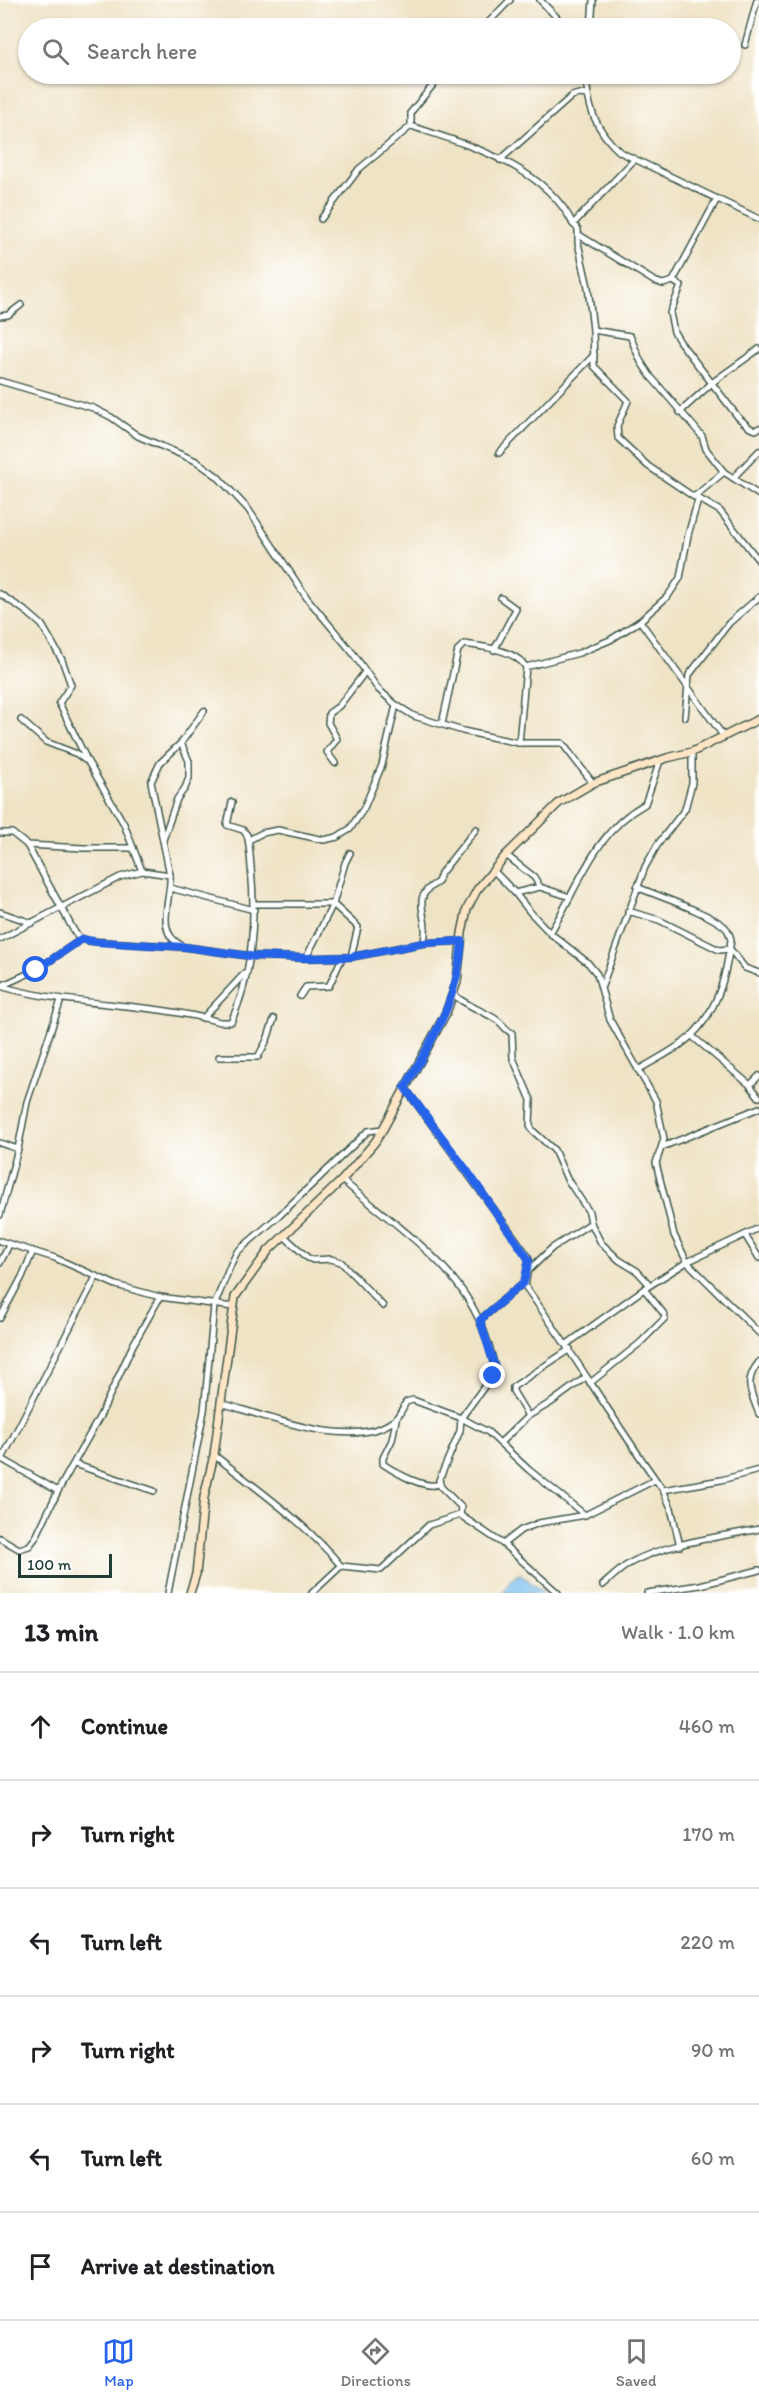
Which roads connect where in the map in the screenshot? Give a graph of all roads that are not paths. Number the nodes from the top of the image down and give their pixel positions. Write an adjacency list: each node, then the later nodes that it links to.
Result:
1 (510, 0): 5 (street)
2 (540, 0): 6 (street)
3 (593, 0): 7 (street)
4 (757, 0): 8 (street)
5 (493, 18)
6 (557, 18)
7 (592, 18)
8 (745, 45)
9 (434, 84): 12 (street)
10 (586, 84): 11 (street)
11 (587, 95): 13 (street); 14 (street)
12 (411, 126): 13 (street); 16 (street)
13 (500, 160): 18 (street)
14 (634, 160): 15 (street); 18 (street)
15 (717, 199): 17 (street); 20 (street)
16 (321, 219)
17 (759, 219)
18 (573, 224): 19 (street)
19 (579, 236): 20 (street); 23 (street)
20 (673, 281): 27 (street)
21 (21, 305): 22 (street)
22 (0, 316)
23 (594, 330): 25 (street); 28 (street)
24 (759, 349): 27 (street)
25 (594, 355): 31 (street); 35 (street)
26 (0, 381): 43 (street)
27 (713, 382): 28 (street); 29 (street)
28 (680, 412): 32 (street)
29 (759, 428)
30 (759, 452): 33 (street)
31 (499, 453)
32 (724, 472): 33 (street); 35 (street)
33 (733, 478): 34 (street)
34 (759, 495)
35 (697, 498): 36 (street); 40 (street)
36 (759, 561)
37 (0, 594): 56 (street)
38 (759, 597): 44 (street)
39 (501, 598): 41 (street)
40 (640, 621): 42 (street); 44 (street)
41 (494, 650): 42 (street); 50 (street)
42 (526, 667): 53 (street)
43 (365, 672): 45 (street); 57 (street)
44 (687, 687): 47 (street); 51 (street)
45 (396, 705): 50 (street); 63 (street)
46 (204, 711): 52 (street)
47 (685, 717)
48 (759, 719): 51 (street)
49 (21, 720): 56 (street)
50 (442, 724): 53 (street)
51 (724, 737): 54 (street)
52 (181, 743): 62 (street); 62 (street)
53 (519, 743): 58 (street)
54 (692, 752): 55 (street); 72 (street)
55 (660, 761): 58 (street); 75 (street)
56 (88, 762): 65 (street)
57 (335, 763)
58 (593, 783): 67 (street)
59 (232, 802): 63 (street)
60 (476, 830): 86 (street)
61 (0, 833): 64 (street)
62 (162, 840): 70 (street)
63 (249, 840): 77 (street)
64 (27, 845): 65 (street); 78 (street)
65 (133, 848): 69 (street)
66 (351, 854): 76 (street)
67 (506, 855): 68 (street); 71 (street)
68 (493, 870): 74 (street); 85 (street)
69 (142, 871): 70 (street); 78 (street)
70 (170, 875): 73 (street)
71 (540, 887): 74 (street); 75 (street)
72 (637, 887): 79 (street); 88 (street)
73 (170, 888): 77 (street); 87 (street)
74 (515, 893): 82 (street)
75 (570, 897): 82 (street)
76 (333, 904): 77 (street); 90 (street); 91 (street)
77 (254, 907): 89 (street)
78 (61, 908): 81 (street); 84 (street)
79 (628, 911): 88 (street); 96 (street)
80 (0, 912): 81 (street)
81 (32, 923): 83 (street)
82 (550, 933): 96 (street)
83 (0, 939)
84 (82, 939): 87 (street); 95 (street)
85 (462, 941): 86 (street); 97 (street)
86 (424, 943): 90 (street)
87 (185, 947): 89 (street)
88 (730, 949): 94 (street); 102 (street)
89 (250, 956): 91 (street); 93 (street)
90 (351, 957): 92 (street)
91 (306, 958): 92 (street)
92 (342, 958): 98 (street)
93 (247, 971): 100 (street); 100 (street)
94 (759, 973)
95 (0, 986): 99 (street)
96 (602, 986): 104 (street)
97 (453, 994): 107 (street); 116 (street)
98 (300, 996)
99 (61, 1000): 100 (street); 113 (street)
100 (203, 1018)
101 (274, 1019): 103 (street)
102 (692, 1036): 104 (street); 106 (street)
103 (219, 1057)
104 (638, 1070): 112 (street)
105 (759, 1076): 106 (street)
106 (750, 1085): 108 (street)
107 (405, 1088): 110 (street); 126 (street)
108 (759, 1097)
109 (759, 1108): 112 (street)
110 (383, 1129): 114 (street); 131 (street)
111 (0, 1143): 113 (street)
112 (662, 1147): 124 (street)
113 (18, 1149): 115 (street)
114 (342, 1180): 119 (street); 135 (street)
115 (0, 1215)
116 (591, 1223): 126 (street); 129 (street)
117 (759, 1228): 118 (street)
118 (745, 1235): 123 (street); 124 (street)
119 (284, 1236): 132 (street); 133 (street)
120 (0, 1241): 121 (street)
121 (9, 1245): 122 (street); 125 (street)
122 (33, 1251): 127 (street); 134 (street)
123 (759, 1258)
124 (687, 1262): 129 (street); 136 (street)
125 (0, 1263)
126 (528, 1271): 128 (street)
127 (96, 1277): 130 (street); 148 (street)
128 (524, 1282): 135 (street); 137 (street)
129 (647, 1287): 137 (street); 140 (street)
130 (160, 1297): 131 (street); 149 (street)
131 (214, 1306): 133 (street); 165 (street)
132 (383, 1306)
133 (233, 1307): 141 (street)
134 (0, 1318)
135 (480, 1320): 144 (street)
136 (759, 1333)
137 (568, 1347): 139 (street); 143 (street)
138 (759, 1362): 142 (street)
139 (586, 1377): 140 (street); 143 (street)
140 (590, 1383): 151 (street)
141 (221, 1403): 145 (street); 147 (street)
142 (759, 1414)
143 (528, 1416): 146 (street)
144 (461, 1418): 145 (street); 146 (street); 152 (street)
145 (396, 1420): 152 (street)
146 (500, 1443): 157 (street)
147 (214, 1455): 162 (street); 166 (street)
148 (1, 1459): 154 (street)
149 (74, 1464): 154 (street); 155 (street)
150 (759, 1470): 153 (street)
151 (656, 1480): 153 (street); 157 (street)
152 (439, 1484): 156 (street)
153 (663, 1490): 161 (street)
154 (58, 1491): 159 (street)
155 (154, 1491)
156 (460, 1515): 160 (street); 162 (street)
157 (585, 1515): 160 (street)
158 (759, 1528): 161 (street)
159 (0, 1538)
160 (503, 1544): 168 (street)
161 (680, 1546): 164 (street)
162 (341, 1566): 167 (street)
163 (759, 1570): 169 (street)
164 (603, 1585)
165 (168, 1593)
166 (190, 1593)
167 (312, 1593)
168 (558, 1593)
169 (647, 1593)

